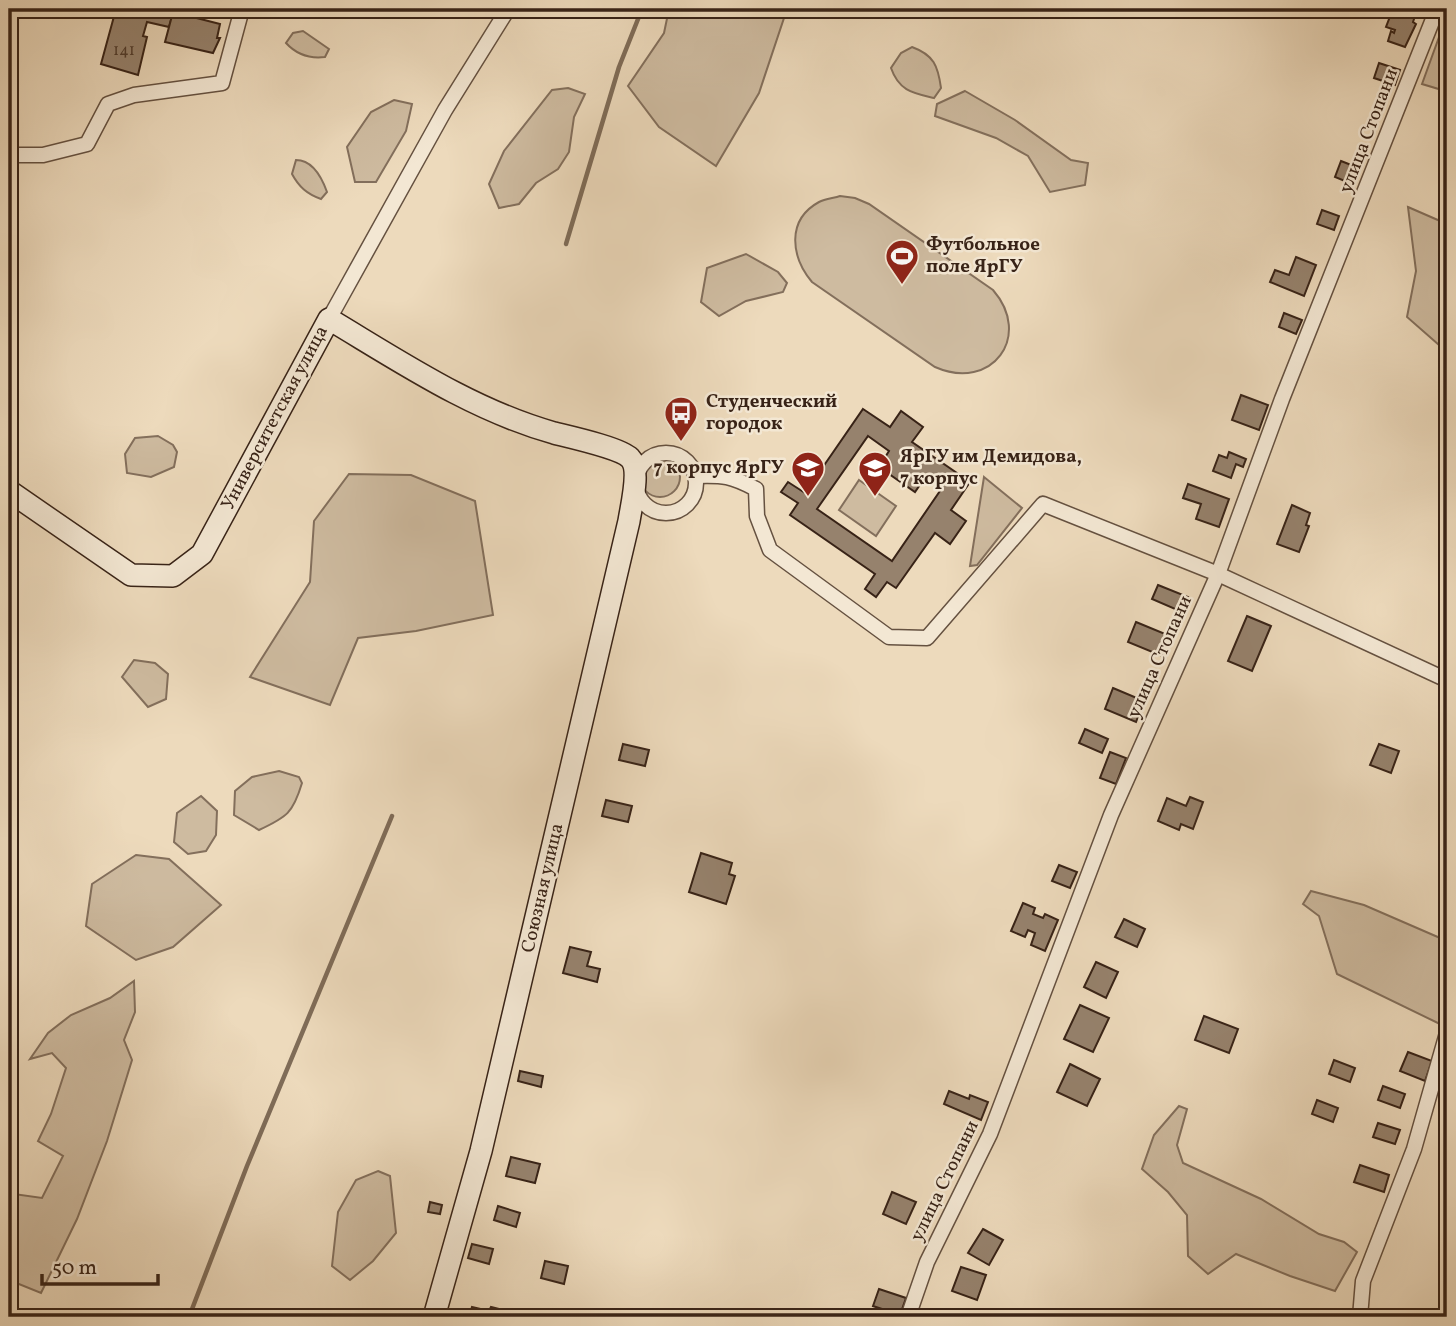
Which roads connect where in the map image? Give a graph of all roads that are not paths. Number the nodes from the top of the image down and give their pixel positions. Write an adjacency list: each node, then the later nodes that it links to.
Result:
1 (242, 9): 4 (street)
2 (508, 9): 5 (street)
3 (1437, 9): 10 (street, улица Стопани)
4 (9, 155)
5 (329, 319): 6 (street, Университетская улица); 9 (street, Университетская улица)
6 (639, 457): 7 (street); 8 (street, Союзная улица)
7 (696, 476): 8 (street); 10 (street)
8 (635, 483): 13 (street, Союзная улица)
9 (9, 491)
10 (1218, 574): 11 (street); 14 (street, улица Стопани)
11 (1447, 680)
12 (1447, 1033): 15 (street)
13 (433, 1317)
14 (908, 1317)
15 (1360, 1317)

